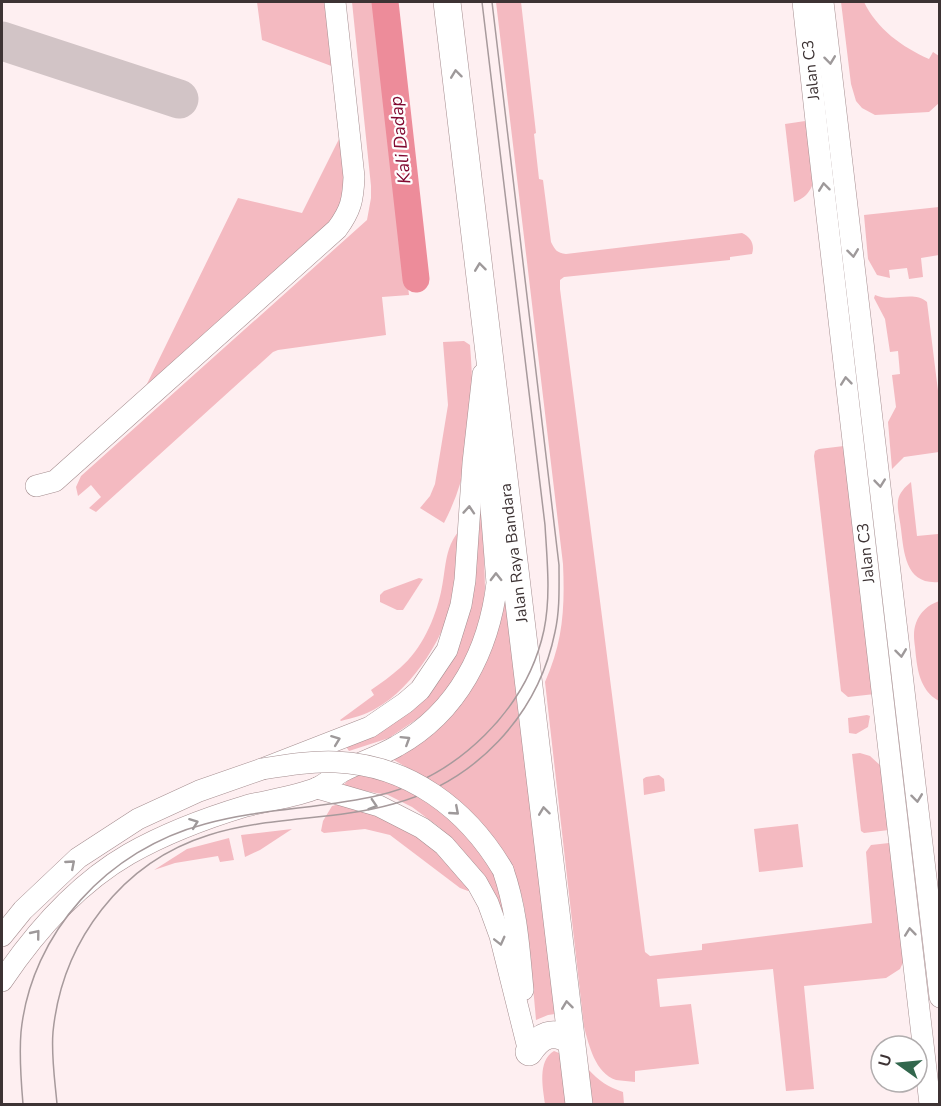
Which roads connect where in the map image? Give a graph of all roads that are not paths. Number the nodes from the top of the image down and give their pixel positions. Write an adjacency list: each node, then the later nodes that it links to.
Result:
1 (335, 2): 7 (street)
2 (447, 2): 5 (main road, Jalan Raya Bandara, one-way to 2)
3 (804, 2): 16 (street, Jalan C3, one-way to 3)
4 (823, 2): 12 (street, Jalan C3, one-way to 12)
5 (487, 325): 6 (street); 13 (main road, Jalan Raya Bandara, one-way to 5)
6 (482, 395): 8 (street, one-way to 6, bridge); 9 (street, one-way to 6)
7 (36, 486)
8 (262, 769): 10 (street, one-way to 8); 14 (street, one-way to 14, bridge)
9 (317, 788): 11 (street, one-way to 9); 14 (street, one-way to 14)
10 (2, 936)
11 (2, 981)
12 (939, 997)
13 (571, 1041): 14 (main road); 15 (main road, Jalan Raya Bandara)
14 (529, 1052)
15 (579, 1104)
16 (930, 1104)

